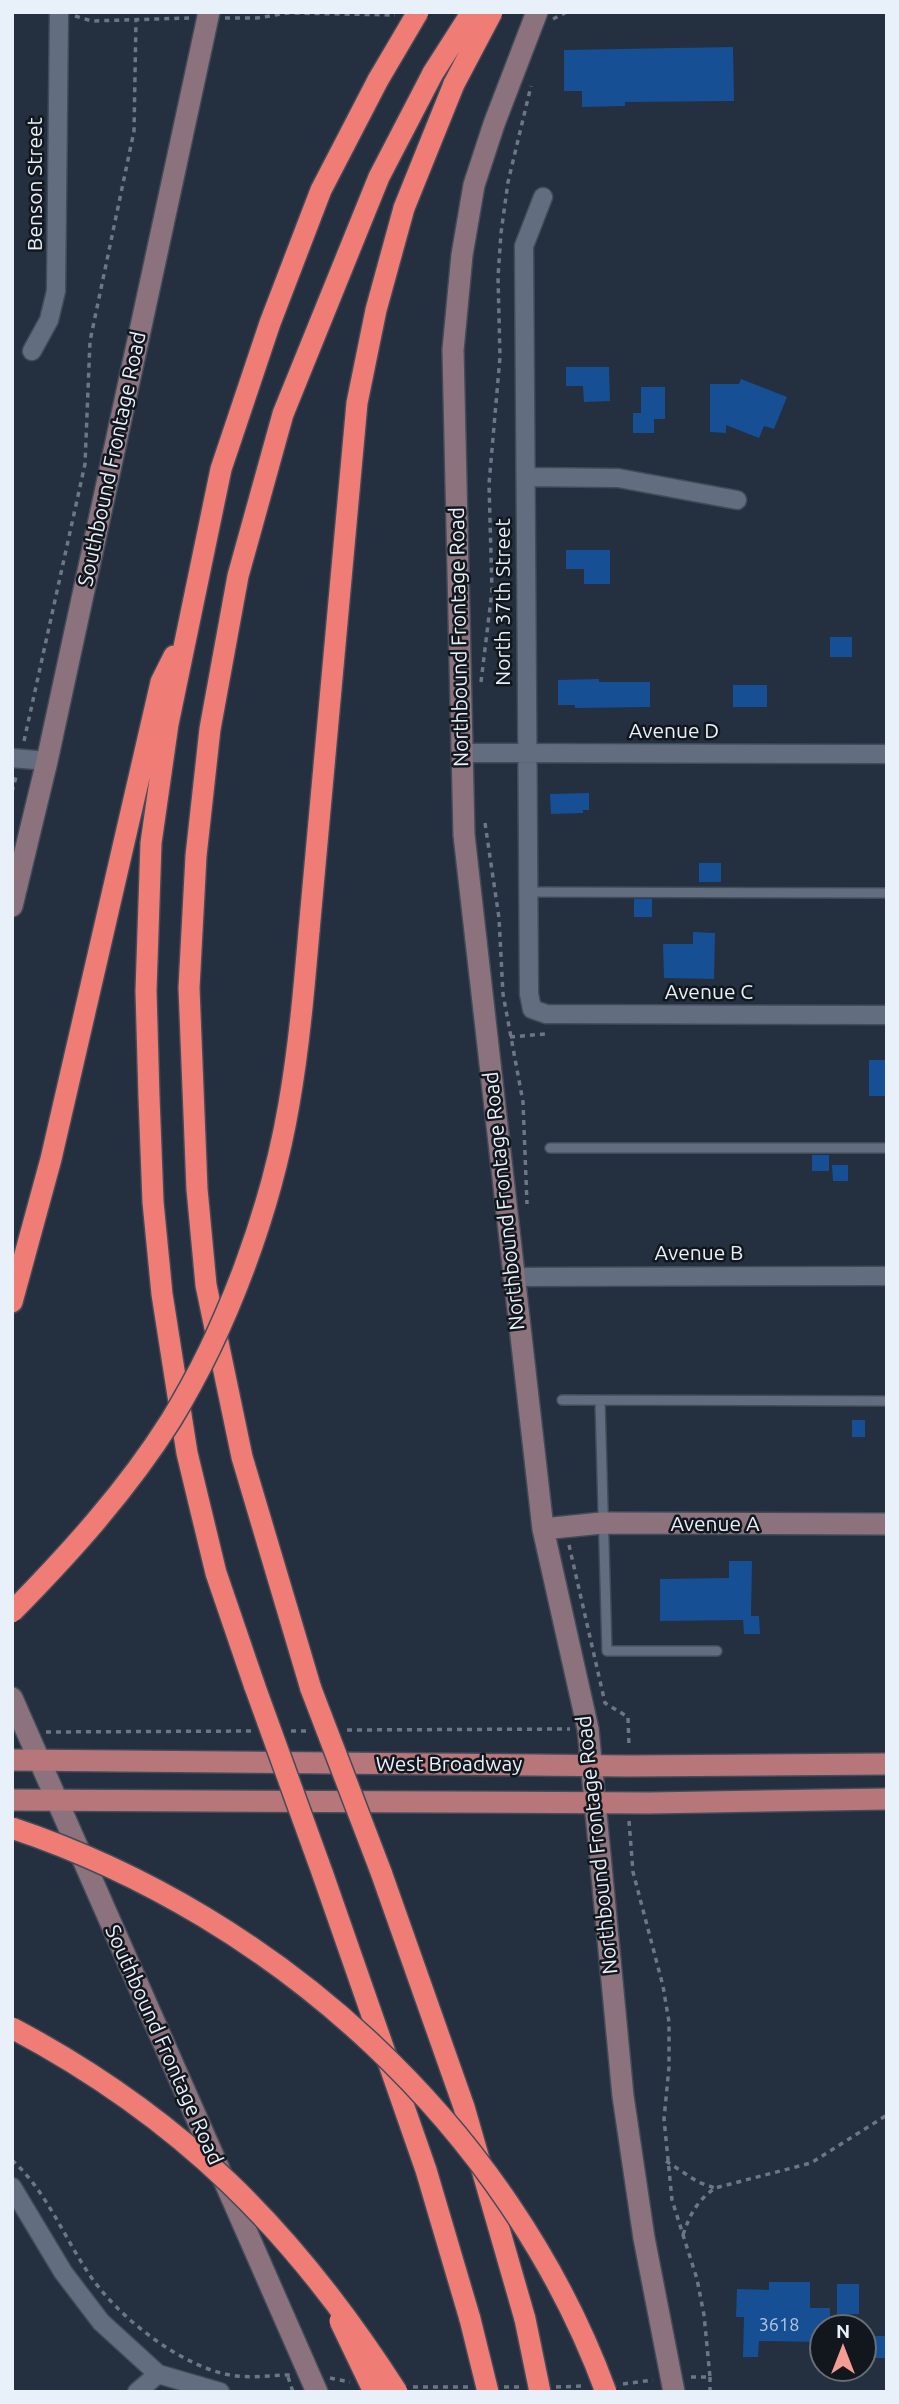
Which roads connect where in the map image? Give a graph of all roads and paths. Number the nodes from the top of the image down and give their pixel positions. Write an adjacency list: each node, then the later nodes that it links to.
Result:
1 (60, 12): 8 (path); 11 (street, Benson Street)
2 (472, 12): 77 (highway, bridge)
3 (492, 12): 41 (highway, bridge)
4 (567, 12): 7 (path)
5 (408, 14): 6 (path); 14 (highway, bridge)
6 (209, 15): 8 (path); 20 (street, Southbound Frontage Road)
7 (546, 17): 16 (street, Northbound Frontage Road)
8 (136, 20): 19 (path)
9 (532, 81): 15 (path)
10 (543, 197): 12 (street, North 37th Street)
11 (32, 351)
12 (527, 477): 13 (street); 18 (street, North 37th Street)
13 (737, 500)
14 (186, 630): 33 (highway); 76 (highway, bridge)
15 (481, 694)
16 (461, 753): 18 (street, Avenue D); 32 (street, Northbound Frontage Road)
17 (887, 754): 18 (street, Avenue D)
18 (525, 755): 23 (street, North 37th Street)
19 (16, 758): 20 (street); 21 (path)
20 (47, 761): 25 (street, Southbound Frontage Road)
21 (12, 792)
22 (484, 813): 30 (path)
23 (528, 892): 24 (lane); 26 (street, North 37th Street)
24 (887, 893)
25 (12, 906)
26 (532, 1009): 27 (street, Avenue C)
27 (887, 1015)
28 (550, 1147): 29 (lane)
29 (887, 1148)
30 (527, 1213)
31 (887, 1276): 32 (street, Avenue B)
32 (512, 1277): 40 (street, Northbound Frontage Road)
33 (12, 1302)
34 (562, 1400): 35 (lane)
35 (600, 1401): 36 (lane); 37 (lane)
36 (887, 1401)
37 (602, 1523): 38 (street, Avenue A); 39 (street, Avenue A); 42 (lane)
38 (887, 1524)
39 (565, 1527): 40 (street, Avenue A); 54 (path)
40 (543, 1529): 44 (street, Northbound Frontage Road)
41 (12, 1612)
42 (717, 1651)
43 (12, 1698): 49 (street, Southbound Frontage Road)
44 (588, 1729): 48 (path); 53 (street, Northbound Frontage Road)
45 (260, 1731): 49 (path)
46 (287, 1731): 47 (path)
47 (314, 1731)
48 (342, 1731)
49 (27, 1732): 51 (street, Southbound Frontage Road)
50 (12, 1760): 51 (main road, West Broadway)
51 (39, 1762): 53 (main road, West Broadway); 55 (street, Southbound Frontage Road)
52 (887, 1764): 54 (main road, West Broadway)
53 (592, 1765): 54 (main road, West Broadway); 58 (street, Northbound Frontage Road)
54 (629, 1766)
55 (55, 1799): 57 (main road, West Broadway); 58 (main road, West Broadway); 73 (street, Southbound Frontage Road)
56 (887, 1799): 59 (main road, West Broadway)
57 (12, 1800)
58 (594, 1802): 59 (main road, West Broadway); 79 (street, Northbound Frontage Road)
59 (629, 1802): 63 (path)
60 (12, 1828): 78 (highway, bridge)
61 (12, 2028): 66 (highway, bridge)
62 (887, 2115): 65 (path)
63 (666, 2161): 65 (path); 65 (path)
64 (12, 2187): 67 (street)
65 (715, 2188)
66 (335, 2302): 74 (highway, bridge); 75 (highway, bridge)
67 (158, 2374): 70 (street); 71 (street)
68 (287, 2375): 72 (path)
69 (710, 2377): 80 (path)
70 (137, 2392)
71 (220, 2392)
72 (293, 2392)
73 (317, 2392)
74 (374, 2392)
75 (397, 2392)
76 (488, 2392)
77 (540, 2392)
78 (606, 2392)
79 (674, 2392)
80 (710, 2392)

